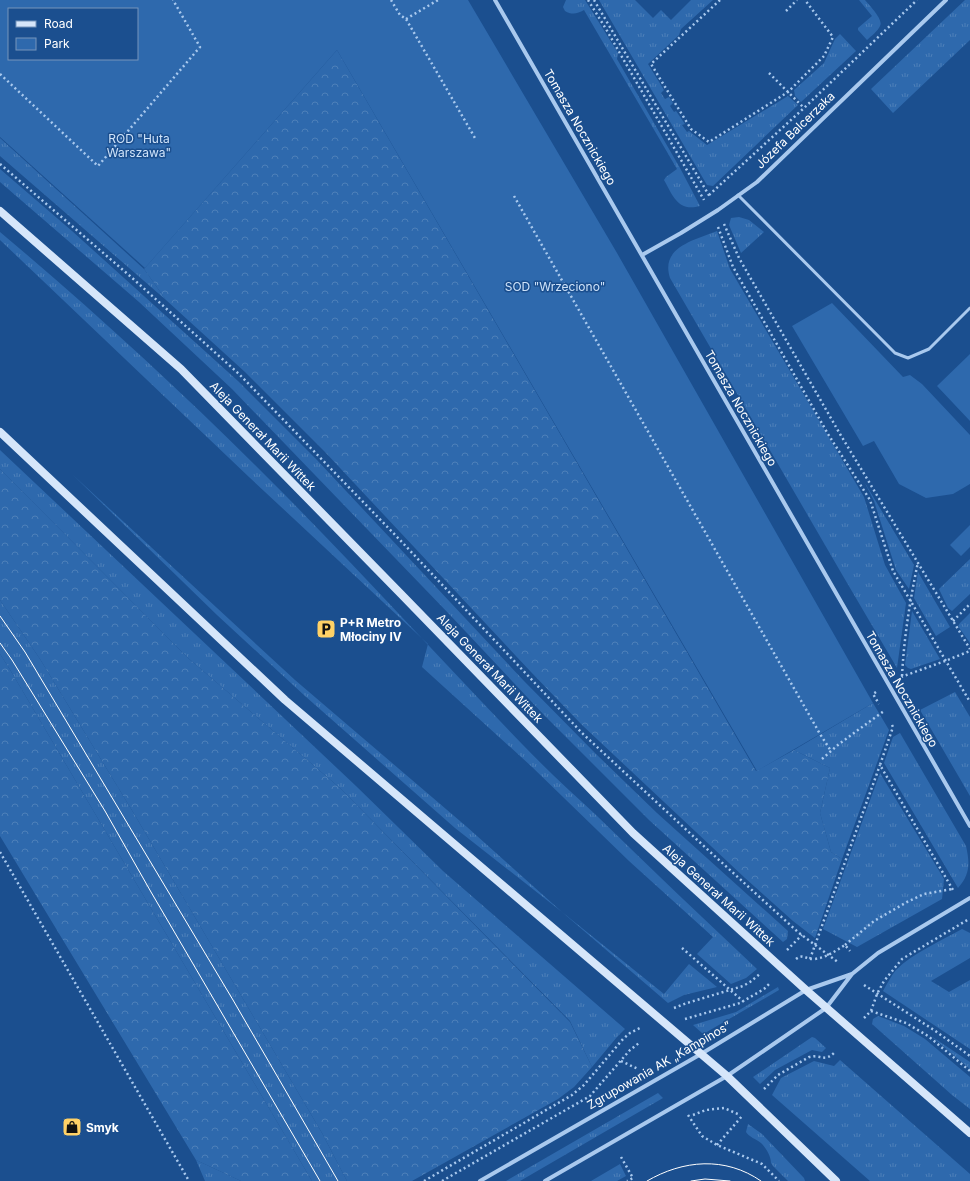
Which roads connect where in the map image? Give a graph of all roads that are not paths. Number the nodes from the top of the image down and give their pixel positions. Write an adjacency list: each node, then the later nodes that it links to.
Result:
1 (495, 0): 5 (street, Tomasza Nocznickiego)
2 (946, 0): 3 (street, Józefa Balcerzaka)
3 (738, 195): 5 (street, Józefa Balcerzaka); 6 (lane)
4 (0, 211): 11 (main road, Aleja Generał Marii Wittek)
5 (642, 255): 8 (street, Tomasza Nocznickiego)
6 (970, 308)
7 (0, 432): 13 (main road)
8 (970, 826)
9 (970, 898): 10 (street, Zgrupowania AK „Kampinos”)
10 (852, 974): 11 (street, Zgrupowania AK „Kampinos”); 12 (street, Zgrupowania AK „Kampinos”)
11 (806, 990): 12 (main road, Aleja Generał Marii Wittek); 13 (street, Zgrupowania AK „Kampinos”)
12 (826, 1008): 14 (street, Zgrupowania AK „Kampinos”); 15 (main road, Aleja Generał Marii Wittek)
13 (701, 1054): 14 (main road); 16 (street, Zgrupowania AK „Kampinos”)
14 (727, 1076): 17 (street, Zgrupowania AK „Kampinos”); 18 (main road)
15 (970, 1133)
16 (480, 1181)
17 (545, 1181)
18 (836, 1181)

